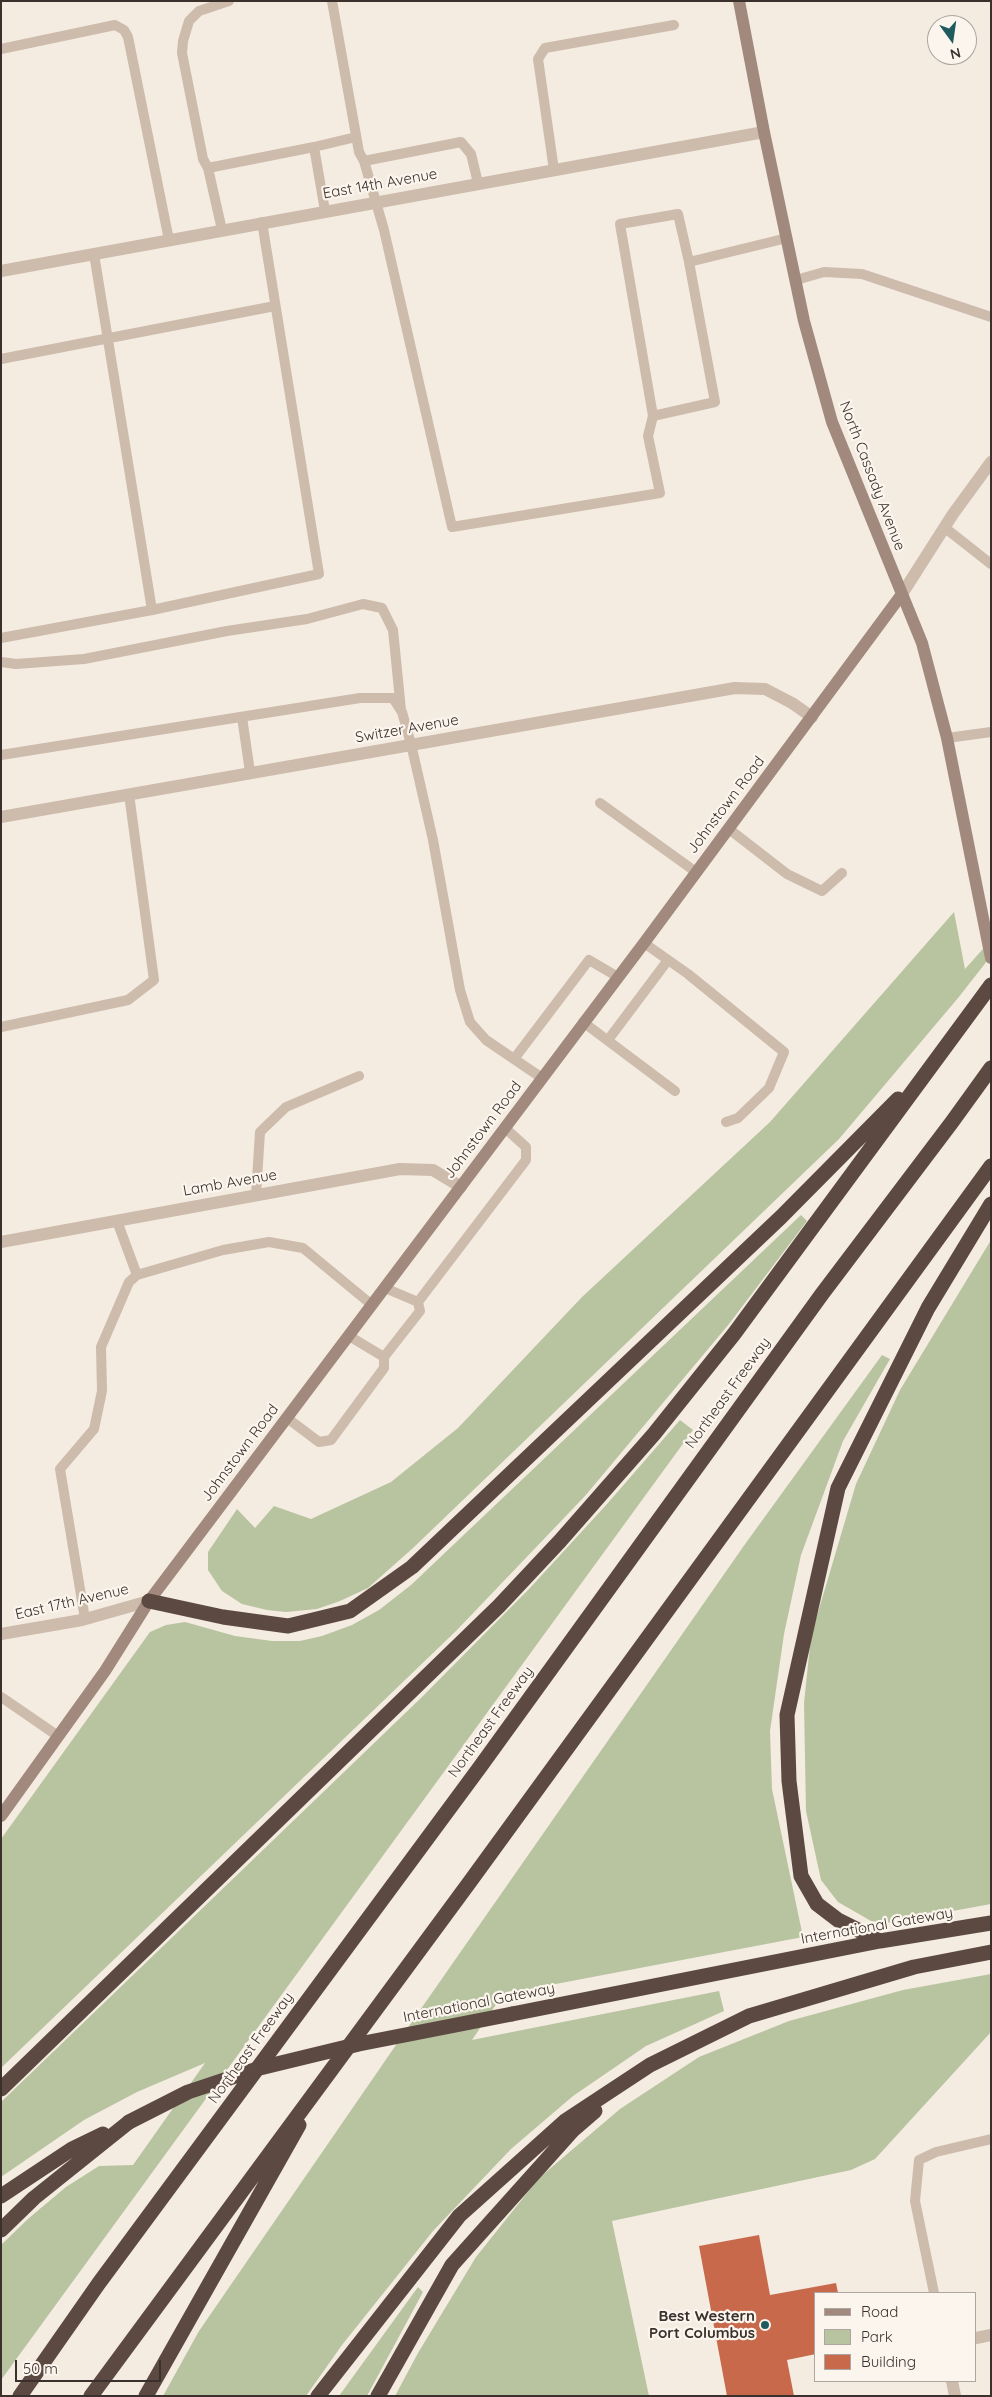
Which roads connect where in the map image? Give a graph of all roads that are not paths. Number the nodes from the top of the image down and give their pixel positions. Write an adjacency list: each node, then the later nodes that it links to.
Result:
1 (229, 1): 10 (lane)
2 (332, 1): 7 (lane)
3 (740, 1): 6 (main road, North Cassady Avenue)
4 (674, 25): 11 (lane)
5 (1, 49): 18 (lane)
6 (764, 132): 11 (street, East 14th Avenue); 17 (main road, North Cassady Avenue)
7 (356, 137): 8 (lane); 9 (lane)
8 (314, 147): 10 (lane); 14 (lane)
9 (364, 162): 12 (lane); 13 (lane)
10 (208, 168): 16 (lane)
11 (554, 170): 12 (street, East 14th Avenue)
12 (478, 183): 13 (street, East 14th Avenue)
13 (375, 202): 14 (street, East 14th Avenue); 27 (lane)
14 (325, 211): 15 (street, East 14th Avenue)
15 (262, 222): 16 (street, East 14th Avenue); 23 (lane)
16 (222, 230): 18 (street, East 14th Avenue)
17 (786, 238): 20 (lane); 22 (main road, North Cassady Avenue)
18 (169, 240): 19 (street, East 14th Avenue)
19 (94, 254): 21 (street, East 14th Avenue); 25 (lane)
20 (689, 262): 27 (lane); 27 (lane)
21 (1, 271)
22 (796, 280): 24 (lane); 31 (main road, North Cassady Avenue)
23 (275, 306): 25 (lane); 32 (lane)
24 (991, 317)
25 (108, 336): 26 (lane); 32 (lane)
26 (1, 359)
27 (653, 416)
28 (991, 462): 29 (street, Johnstown Road)
29 (944, 527): 30 (lane); 31 (street, Johnstown Road)
30 (991, 564)
31 (902, 594): 37 (main road, Johnstown Road); 39 (main road, North Cassady Avenue)
32 (152, 610): 33 (lane)
33 (1, 638)
34 (1, 662): 35 (lane)
35 (401, 710): 36 (lane); 40 (lane)
36 (242, 717): 41 (lane); 42 (lane)
37 (812, 717): 40 (street, Switzer Avenue); 46 (main road, Johnstown Road)
38 (991, 732): 39 (lane)
39 (947, 738): 50 (main road, North Cassady Avenue)
40 (411, 744): 42 (street, Switzer Avenue); 57 (lane)
41 (1, 755)
42 (250, 772): 43 (street, Switzer Avenue)
43 (129, 794): 45 (street, Switzer Avenue); 55 (lane)
44 (600, 803): 47 (lane)
45 (1, 817)
46 (729, 829): 47 (main road, Johnstown Road); 48 (lane)
47 (696, 872): 49 (main road, Johnstown Road)
48 (842, 873)
49 (644, 942): 51 (lane); 52 (main road, Johnstown Road)
50 (991, 958)
51 (668, 960): 56 (lane); 63 (lane)
52 (618, 977): 54 (main road, Johnstown Road); 57 (lane)
53 (991, 984): 58 (highway)
54 (583, 1022): 56 (lane); 61 (main road, Johnstown Road)
55 (1, 1027)
56 (608, 1040): 62 (lane)
57 (514, 1059): 61 (lane)
58 (929, 1068): 78 (highway); 89 (highway)
59 (991, 1068): 98 (highway, Northeast Freeway)
60 (359, 1076): 67 (lane)
61 (542, 1078): 64 (main road, Johnstown Road)
62 (675, 1091)
63 (726, 1122)
64 (505, 1128): 66 (main road, Johnstown Road); 73 (lane)
65 (991, 1166): 88 (highway)
66 (461, 1187): 67 (street, Lamb Avenue); 72 (main road, Johnstown Road)
67 (256, 1195): 69 (street, Lamb Avenue)
68 (991, 1204): 85 (highway)
69 (117, 1220): 70 (street, Lamb Avenue); 71 (lane)
70 (1, 1242)
71 (137, 1275): 74 (lane); 79 (lane)
72 (385, 1288): 73 (lane); 74 (main road, Johnstown Road)
73 (418, 1302): 76 (lane)
74 (372, 1305): 75 (main road, Johnstown Road)
75 (349, 1336): 76 (lane); 77 (main road, Johnstown Road)
76 (384, 1357): 77 (lane)
77 (287, 1418): 78 (main road, Johnstown Road)
78 (149, 1601): 79 (street, East 17th Avenue); 82 (main road, Johnstown Road)
79 (85, 1619): 80 (street, East 17th Avenue)
80 (1, 1634)
81 (1, 1696): 82 (lane)
82 (58, 1736): 83 (main road, Johnstown Road)
83 (1, 1816)
84 (991, 1923): 85 (highway, International Gateway)
85 (880, 1942): 90 (highway, International Gateway, bridge)
86 (991, 1952): 87 (highway)
87 (650, 2065): 101 (highway); 102 (highway)
88 (332, 2068): 99 (highway); 100 (highway)
89 (1, 2089)
90 (129, 2122): 92 (highway, International Gateway); 93 (highway)
91 (991, 2139): 94 (lane)
92 (1, 2196)
93 (1, 2230)
94 (934, 2292)
95 (991, 2335): 96 (street)
96 (977, 2338)
97 (952, 2382): 103 (street)
98 (20, 2396)
99 (91, 2396)
100 (146, 2396)
101 (318, 2396)
102 (378, 2396)
103 (955, 2396)

